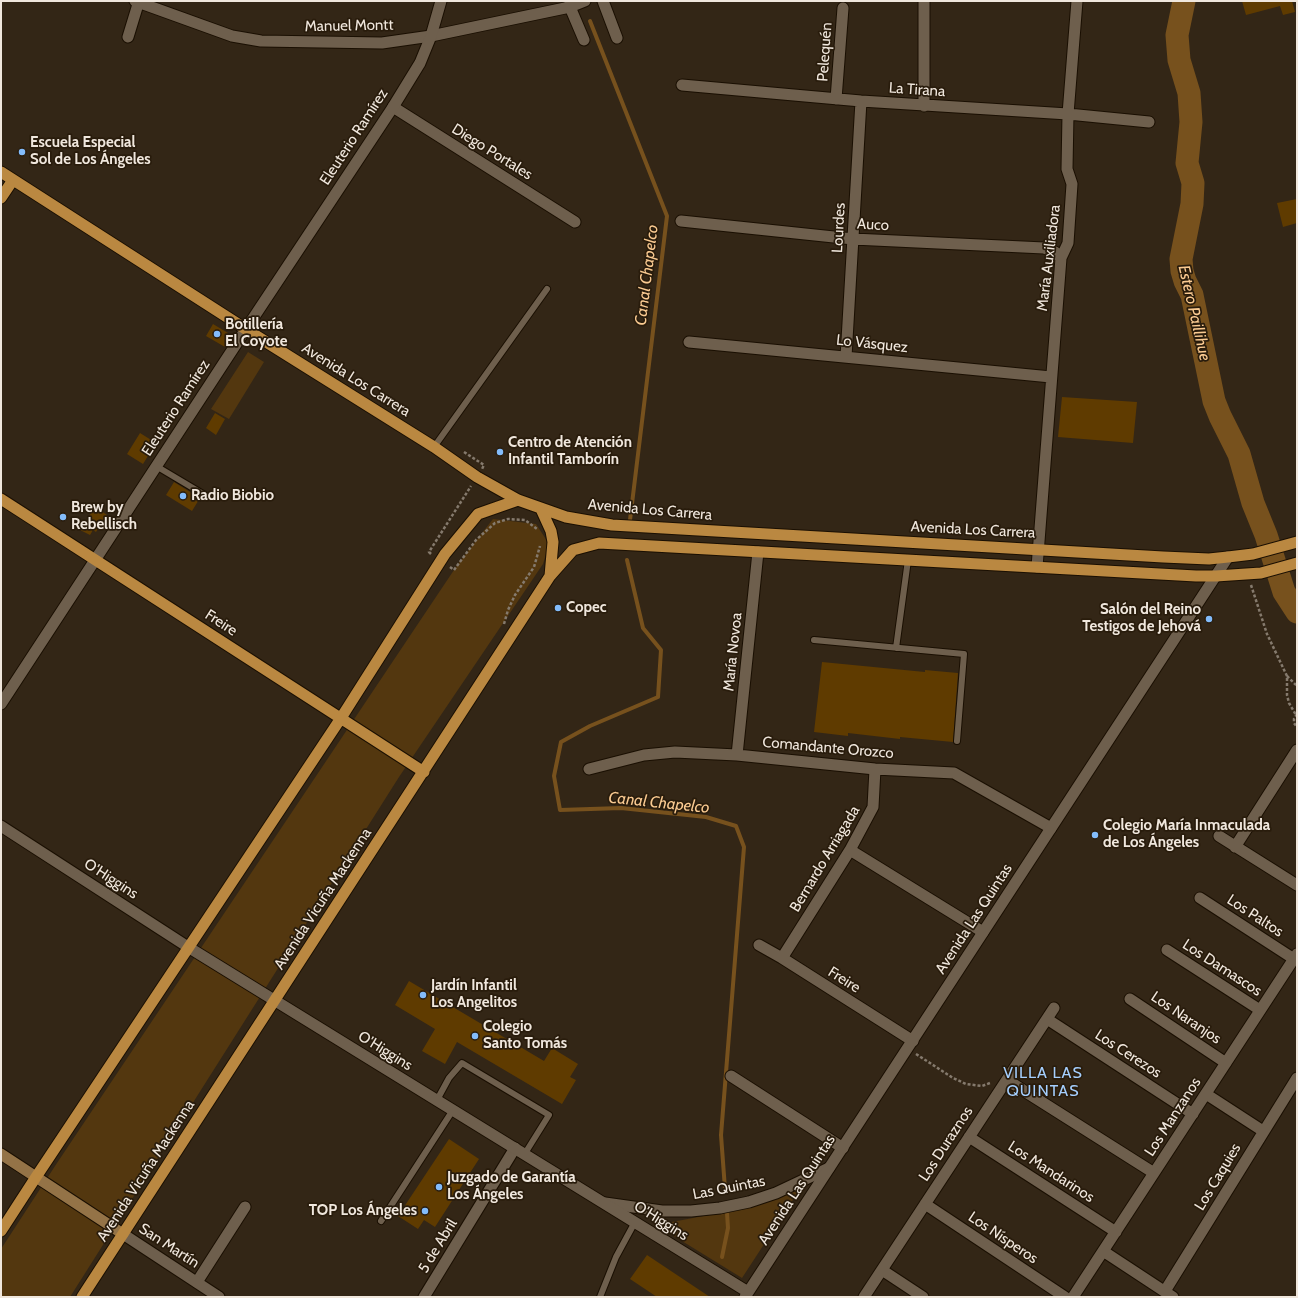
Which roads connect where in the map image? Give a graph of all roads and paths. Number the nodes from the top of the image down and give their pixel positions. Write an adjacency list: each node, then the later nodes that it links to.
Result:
1 (441, 1): 9 (street, Eleuterio Ramírez)
2 (585, 1): 7 (street, Manuel Montt)
3 (603, 1): 11 (street)
4 (924, 1): 16 (street)
5 (1077, 1): 18 (street, María Auxiliadora)
6 (137, 2): 9 (street, Manuel Montt); 10 (street)
7 (570, 4): 9 (street, Manuel Montt); 12 (street)
8 (843, 8): 14 (street, Pelequén)
9 (431, 36): 17 (street, Eleuterio Ramírez)
10 (128, 37)
11 (617, 38)
12 (584, 40)
13 (682, 84): 14 (street, La Tirana)
14 (836, 99): 15 (street, La Tirana)
15 (861, 101): 16 (street, La Tirana); 25 (street, Lourdes)
16 (924, 106): 18 (street, La Tirana)
17 (393, 107): 24 (street, Diego Portales); 28 (street, Eleuterio Ramírez)
18 (1068, 114): 19 (street, La Tirana); 26 (street, María Auxiliadora)
19 (1149, 122)
20 (1, 172): 21 (main road, Avenida Los Carrera)
21 (13, 180): 22 (main road); 28 (main road, Avenida Los Carrera)
22 (1, 198)
23 (682, 221): 25 (street, Auco)
24 (575, 222)
25 (853, 239): 26 (street, Auco); 30 (street, Lourdes)
26 (1061, 258): 31 (street, María Auxiliadora)
27 (547, 289): 32 (lane)
28 (246, 329): 32 (main road, Avenida Los Carrera); 33 (street, Eleuterio Ramírez)
29 (689, 342): 30 (street, Lo Vásquez)
30 (846, 357): 31 (street, Lo Vásquez)
31 (1051, 378): 40 (street, María Auxiliadora)
32 (434, 447): 36 (main road, Avenida Los Carrera)
33 (156, 466): 34 (lane); 43 (street, Eleuterio Ramírez)
34 (204, 494)
35 (1, 499): 43 (main road, Freire)
36 (518, 500): 37 (main road, Avenida Los Carrera); 57 (main road)
37 (541, 509): 40 (main road, Avenida Los Carrera); 48 (main road, Avenida Vicuña Mackenna)
38 (541, 541): 50 (path)
39 (1295, 543): 42 (main road, Avenida Los Carrera)
40 (1038, 549): 42 (main road, Avenida Los Carrera); 46 (street, María Auxiliadora)
41 (758, 552): 44 (main road); 48 (main road); 61 (street, María Novoa)
42 (1228, 557): 49 (street, Avenida Las Quintas)
43 (95, 560): 55 (street, Eleuterio Ramírez); 57 (main road, Freire)
44 (908, 560): 46 (main road); 52 (lane)
45 (1297, 563): 47 (main road)
46 (1037, 568): 49 (main road)
47 (1248, 575): 49 (main road); 53 (path)
48 (550, 576): 64 (main road, Avenida Vicuña Mackenna)
49 (1216, 576): 66 (street, Avenida Las Quintas)
50 (502, 631)
51 (814, 640): 52 (lane)
52 (896, 648): 59 (lane)
53 (1287, 676): 54 (path); 56 (path)
54 (1297, 686)
55 (1, 704)
56 (1296, 714): 58 (path)
57 (341, 718): 64 (main road, Freire); 74 (main road)
58 (1297, 728)
59 (957, 741)
60 (1297, 750): 68 (street)
61 (737, 755): 62 (street, Comandante Orozco); 63 (street, Comandante Orozco)
62 (589, 769)
63 (875, 769): 66 (street, Comandante Orozco); 69 (street, Bernardo Arriagada)
64 (424, 772): 79 (main road, Avenida Vicuña Mackenna)
65 (1, 826): 74 (street, O'Higgins)
66 (1051, 828): 72 (street, Avenida Las Quintas)
67 (1219, 836): 68 (street)
68 (1235, 847): 70 (street)
69 (850, 850): 72 (street); 77 (street, Bernardo Arriagada)
70 (1297, 885)
71 (1200, 898): 76 (street, Los Paltos)
72 (983, 932): 83 (street, Avenida Las Quintas)
73 (759, 945): 77 (street, Freire)
74 (188, 947): 79 (street, O'Higgins); 99 (main road)
75 (1167, 950): 81 (street, Los Damascos)
76 (1295, 957): 81 (street, Los Manzanos)
77 (782, 958): 83 (street, Freire)
78 (1130, 999): 84 (street, Los Naranjos)
79 (275, 1000): 89 (street, O'Higgins); 107 (main road, Avenida Vicuña Mackenna)
80 (1054, 1008): 82 (street, Los Duraznos)
81 (1260, 1010): 84 (street, Los Manzanos)
82 (1047, 1019): 87 (street, Los Duraznos); 91 (street, Los Cerezos)
83 (910, 1045): 87 (path); 94 (street, Avenida Las Quintas)
84 (1226, 1063): 88 (street, Los Manzanos)
85 (730, 1076): 94 (street)
86 (1297, 1078): 92 (street, Los Caquies)
87 (1007, 1080): 93 (street, Los Duraznos); 98 (street)
88 (1206, 1094): 91 (street, Los Manzanos); 92 (street)
89 (437, 1100): 90 (street, O'Higgins); 95 (lane)
90 (453, 1110): 95 (street, O'Higgins); 103 (lane)
91 (1193, 1114): 98 (street, Los Manzanos)
92 (1263, 1131): 112 (street, Los Caquies)
93 (969, 1137): 101 (street, Los Duraznos); 106 (street, Los Mandarinos)
94 (843, 1148): 97 (street, Avenida Las Quintas)
95 (520, 1151): 100 (street, O'Higgins); 116 (street, 5 de Abril)
96 (1, 1154): 99 (main road, San Martín)
97 (829, 1168): 100 (street, Las Quintas); 113 (street, Avenida Las Quintas)
98 (1154, 1173): 106 (street, Los Manzanos)
99 (36, 1177): 105 (main road); 107 (main road, San Martín)
100 (605, 1203): 104 (street, O'Higgins)
101 (925, 1204): 109 (street, Los Duraznos); 120 (street, Los Nísperos)
102 (245, 1207): 110 (street)
103 (381, 1221)
104 (635, 1222): 113 (street, O'Higgins); 117 (lane)
105 (1, 1231)
106 (1116, 1232): 108 (street, Los Manzanos)
107 (123, 1234): 110 (street, San Martín); 114 (main road, Avenida Vicuña Mackenna)
108 (1103, 1251): 112 (street); 121 (street, Los Manzanos)
109 (882, 1270): 118 (street, Los Duraznos); 119 (street)
110 (197, 1282): 111 (street, San Martín)
111 (206, 1293): 115 (street, San Martín)
112 (1169, 1294)
113 (750, 1295)
114 (82, 1297)
115 (219, 1297)
116 (424, 1297)
117 (600, 1297)
118 (864, 1297)
119 (923, 1297)
120 (1064, 1297)
121 (1073, 1297)

